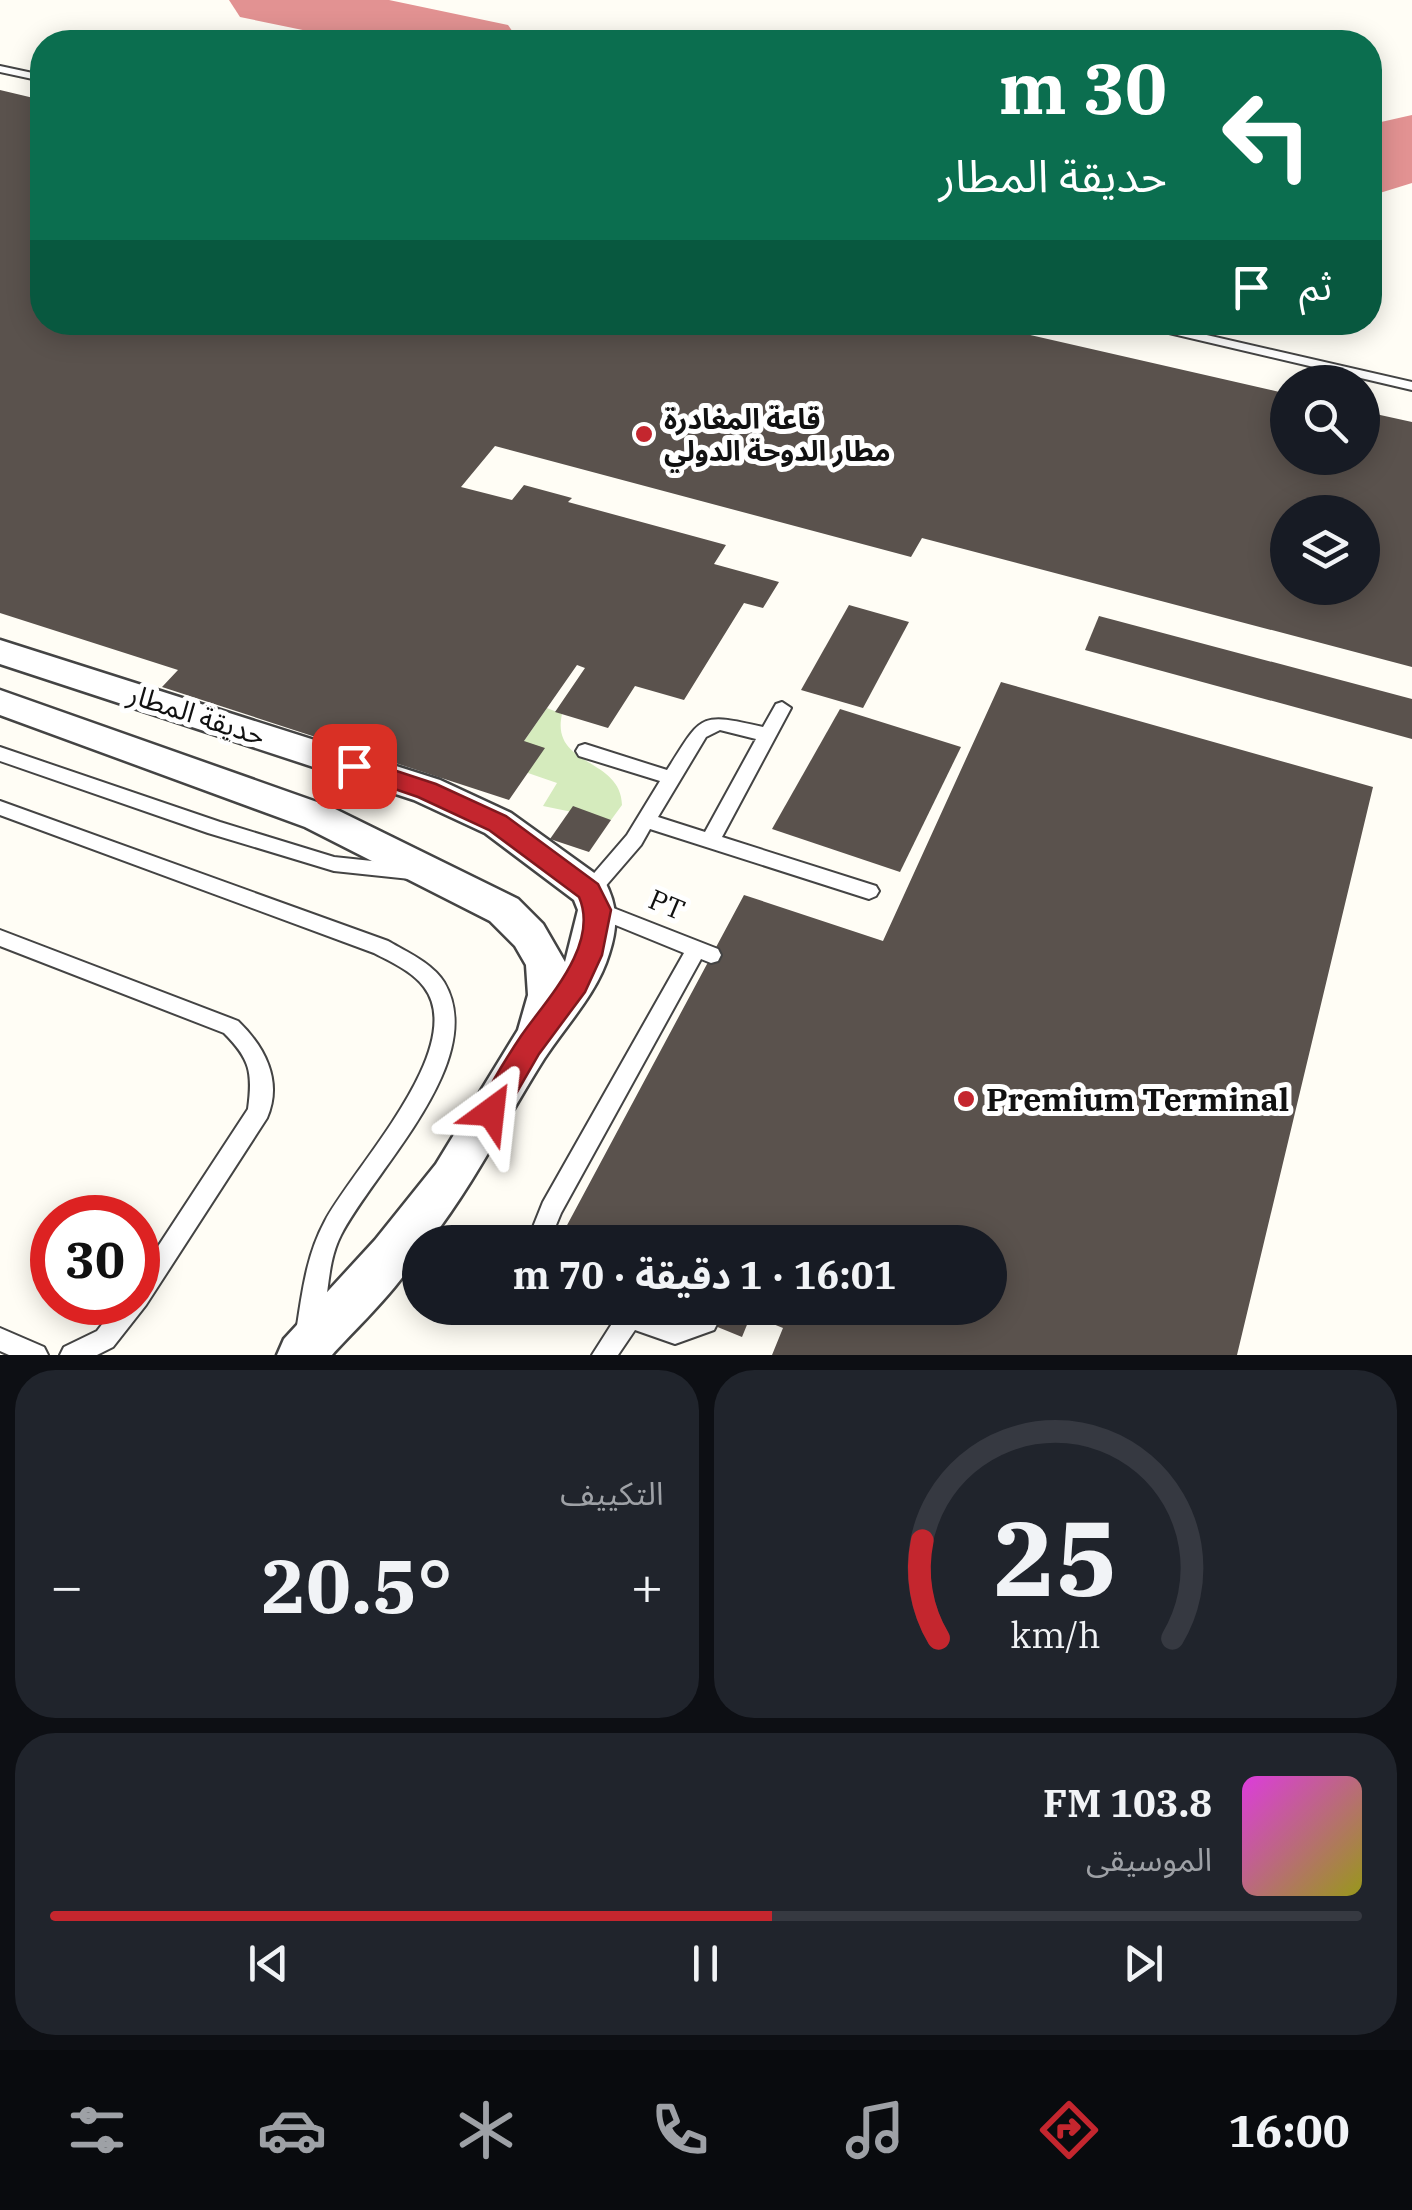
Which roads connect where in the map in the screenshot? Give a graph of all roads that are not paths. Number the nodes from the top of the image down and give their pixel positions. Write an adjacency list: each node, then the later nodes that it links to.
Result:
1 (0, 69): 2 (lane)
2 (30, 75)
3 (1186, 335): 4 (lane)
4 (1412, 386)
5 (0, 652): 17 (street, حديقة المطار)
6 (0, 702): 15 (street)
7 (782, 708): 8 (lane)
8 (768, 735): 11 (lane); 14 (lane)
9 (585, 751): 11 (lane)
10 (0, 754): 15 (lane)
11 (672, 778): 13 (lane)
12 (0, 808): 27 (lane)
13 (644, 820): 14 (lane); 17 (lane)
14 (710, 841): 16 (lane)
15 (426, 873): 19 (street)
16 (869, 891)
17 (594, 900): 19 (street); 20 (lane, PT)
18 (0, 938): 21 (lane)
19 (530, 1046): 27 (street)
20 (545, 1225)
21 (160, 1263)
22 (116, 1325): 29 (lane)
23 (625, 1325): 30 (lane)
24 (651, 1325): 25 (lane)
25 (698, 1325)
26 (0, 1339): 28 (lane)
27 (303, 1351)
28 (36, 1355)
29 (72, 1355)
30 (604, 1355)

